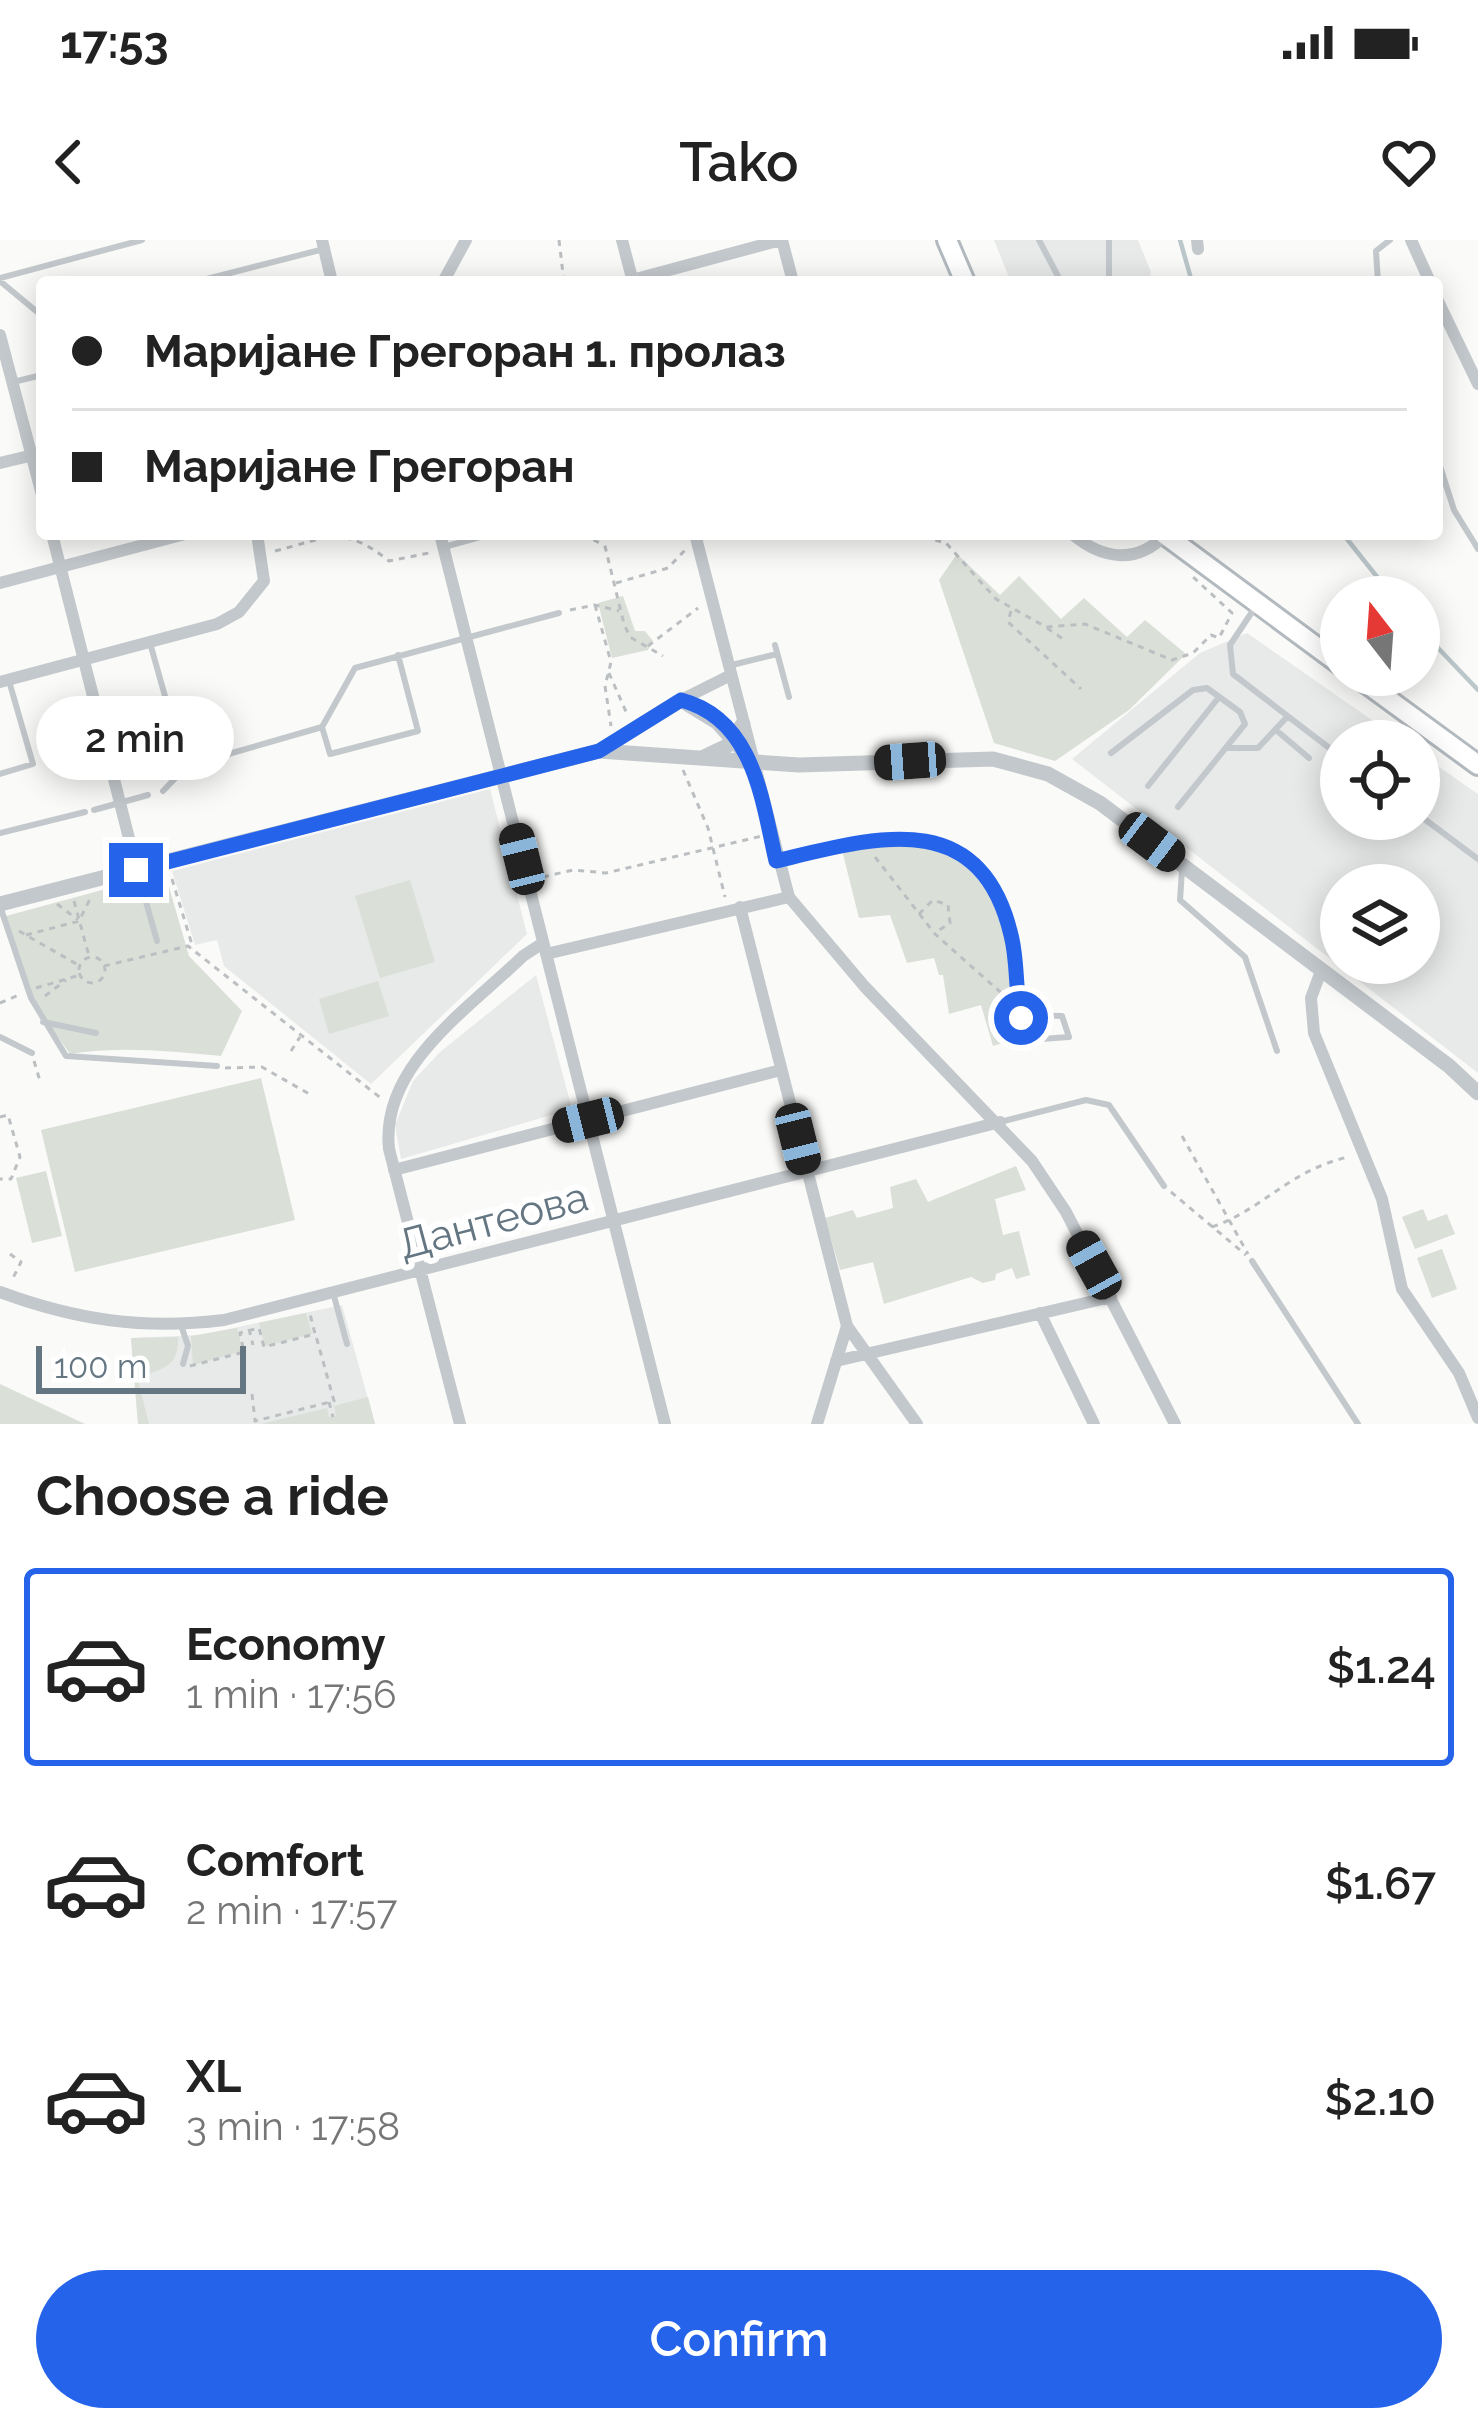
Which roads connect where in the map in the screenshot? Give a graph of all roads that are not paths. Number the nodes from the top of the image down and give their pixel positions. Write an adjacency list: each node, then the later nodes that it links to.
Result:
1 (142, 240): 22 (lane)
2 (466, 240): 13 (street)
3 (622, 240): 14 (street)
4 (781, 240): 15 (street); 16 (street)
5 (947, 240): 17 (main road)
6 (1039, 240): 18 (lane)
7 (1109, 240): 19 (lane)
8 (1390, 240): 20 (lane)
9 (1411, 240): 21 (street)
10 (323, 245): 11 (lane); 12 (street)
11 (216, 276)
12 (331, 276)
13 (446, 276)
14 (632, 276)
15 (651, 276)
16 (791, 276)
17 (962, 276)
18 (1058, 276)
19 (1109, 276)
20 (1378, 276)
21 (1427, 276)
22 (0, 280): 23 (lane)
23 (36, 311)
24 (1443, 311): 28 (street)
25 (0, 335): 27 (street)
26 (36, 376): 27 (lane)
27 (13, 382): 29 (street)
28 (1478, 384)
29 (36, 451)
30 (36, 454): 31 (street)
31 (0, 463)
32 (1443, 476): 41 (lane)
33 (54, 540): 42 (street)
34 (162, 540): 42 (street)
35 (258, 540): 47 (street)
36 (442, 540): 46 (street)
37 (697, 540): 51 (street)
38 (1080, 540): 39 (street)
39 (1157, 540)
40 (1173, 540): 44 (main road)
41 (1478, 549)
42 (61, 567): 43 (street); 50 (street)
43 (0, 583)
44 (1258, 604): 48 (main road); 57 (lane)
45 (559, 613): 46 (lane)
46 (467, 636): 49 (lane); 74 (street)
47 (150, 644): 50 (street); 58 (lane)
48 (1320, 649)
49 (398, 655): 61 (lane); 61 (lane)
50 (84, 662): 52 (street); 78 (street)
51 (730, 671): 54 (lane); 56 (street); 63 (street)
52 (4, 682): 73 (lane)
53 (1383, 696): 72 (main road)
54 (789, 697)
55 (1219, 697): 65 (lane); 67 (lane); 75 (lane)
56 (681, 700): 59 (street); 60 (street)
57 (1288, 717): 62 (lane); 64 (lane)
58 (214, 718)
59 (717, 722): 63 (street); 69 (street)
60 (643, 724): 66 (street); 68 (street)
61 (322, 727): 76 (lane)
62 (1276, 730): 65 (lane); 70 (lane)
63 (739, 731): 69 (street); 71 (street)
64 (1320, 741)
65 (1226, 748): 79 (lane)
66 (599, 751): 68 (street); 74 (street)
67 (1111, 753)
68 (661, 755): 69 (street)
69 (687, 758): 71 (street)
70 (1309, 758)
71 (754, 762): 83 (street); 84 (street)
72 (1478, 766)
73 (0, 773)
74 (502, 778): 85 (street); 90 (street)
75 (1148, 786)
76 (163, 791)
77 (148, 795): 78 (lane)
78 (121, 802): 81 (lane); 85 (street)
79 (1178, 807)
80 (1440, 831): 82 (lane)
81 (0, 833)
82 (1478, 859)
83 (776, 861): 86 (street); 91 (street)
84 (1184, 866): 92 (street); 99 (lane)
85 (136, 870): 87 (street); 89 (lane)
86 (789, 897): 88 (street); 105 (street)
87 (0, 905): 96 (lane)
88 (734, 909): 90 (street); 102 (street)
89 (157, 941)
90 (545, 949): 104 (street); 106 (street)
91 (1015, 960): 95 (lane)
92 (1320, 968)
93 (1320, 975): 122 (street)
94 (1340, 984): 103 (street)
95 (1020, 1011): 95 (lane)
96 (43, 1022): 97 (lane); 101 (lane)
97 (96, 1033)
98 (0, 1037): 100 (lane)
99 (1277, 1052)
100 (32, 1053)
101 (218, 1066)
102 (781, 1070): 104 (street); 107 (street)
103 (1478, 1092)
104 (588, 1120): 106 (street); 109 (street)
105 (1000, 1122): 107 (street, Дантеова); 108 (lane); 114 (street)
106 (394, 1170): 111 (street)
107 (806, 1173): 109 (street, Дантеова); 117 (street)
108 (1164, 1186)
109 (615, 1222): 111 (street, Дантеова); 124 (street)
110 (1252, 1261): 129 (lane)
111 (421, 1272): 113 (street, Дантеова); 123 (street)
112 (3, 1293): 116 (street, Дантеова)
113 (334, 1296): 116 (street, Дантеова); 118 (lane)
114 (1111, 1297): 115 (street); 128 (street)
115 (1040, 1313): 119 (street); 127 (street)
116 (181, 1325): 121 (lane)
117 (847, 1326): 119 (street); 120 (street)
118 (347, 1344)
119 (867, 1354): 120 (street); 126 (street)
120 (836, 1361): 125 (street)
121 (183, 1364)
122 (1478, 1418)
123 (460, 1424)
124 (665, 1424)
125 (817, 1424)
126 (917, 1424)
127 (1094, 1424)
128 (1174, 1424)
129 (1358, 1424)

